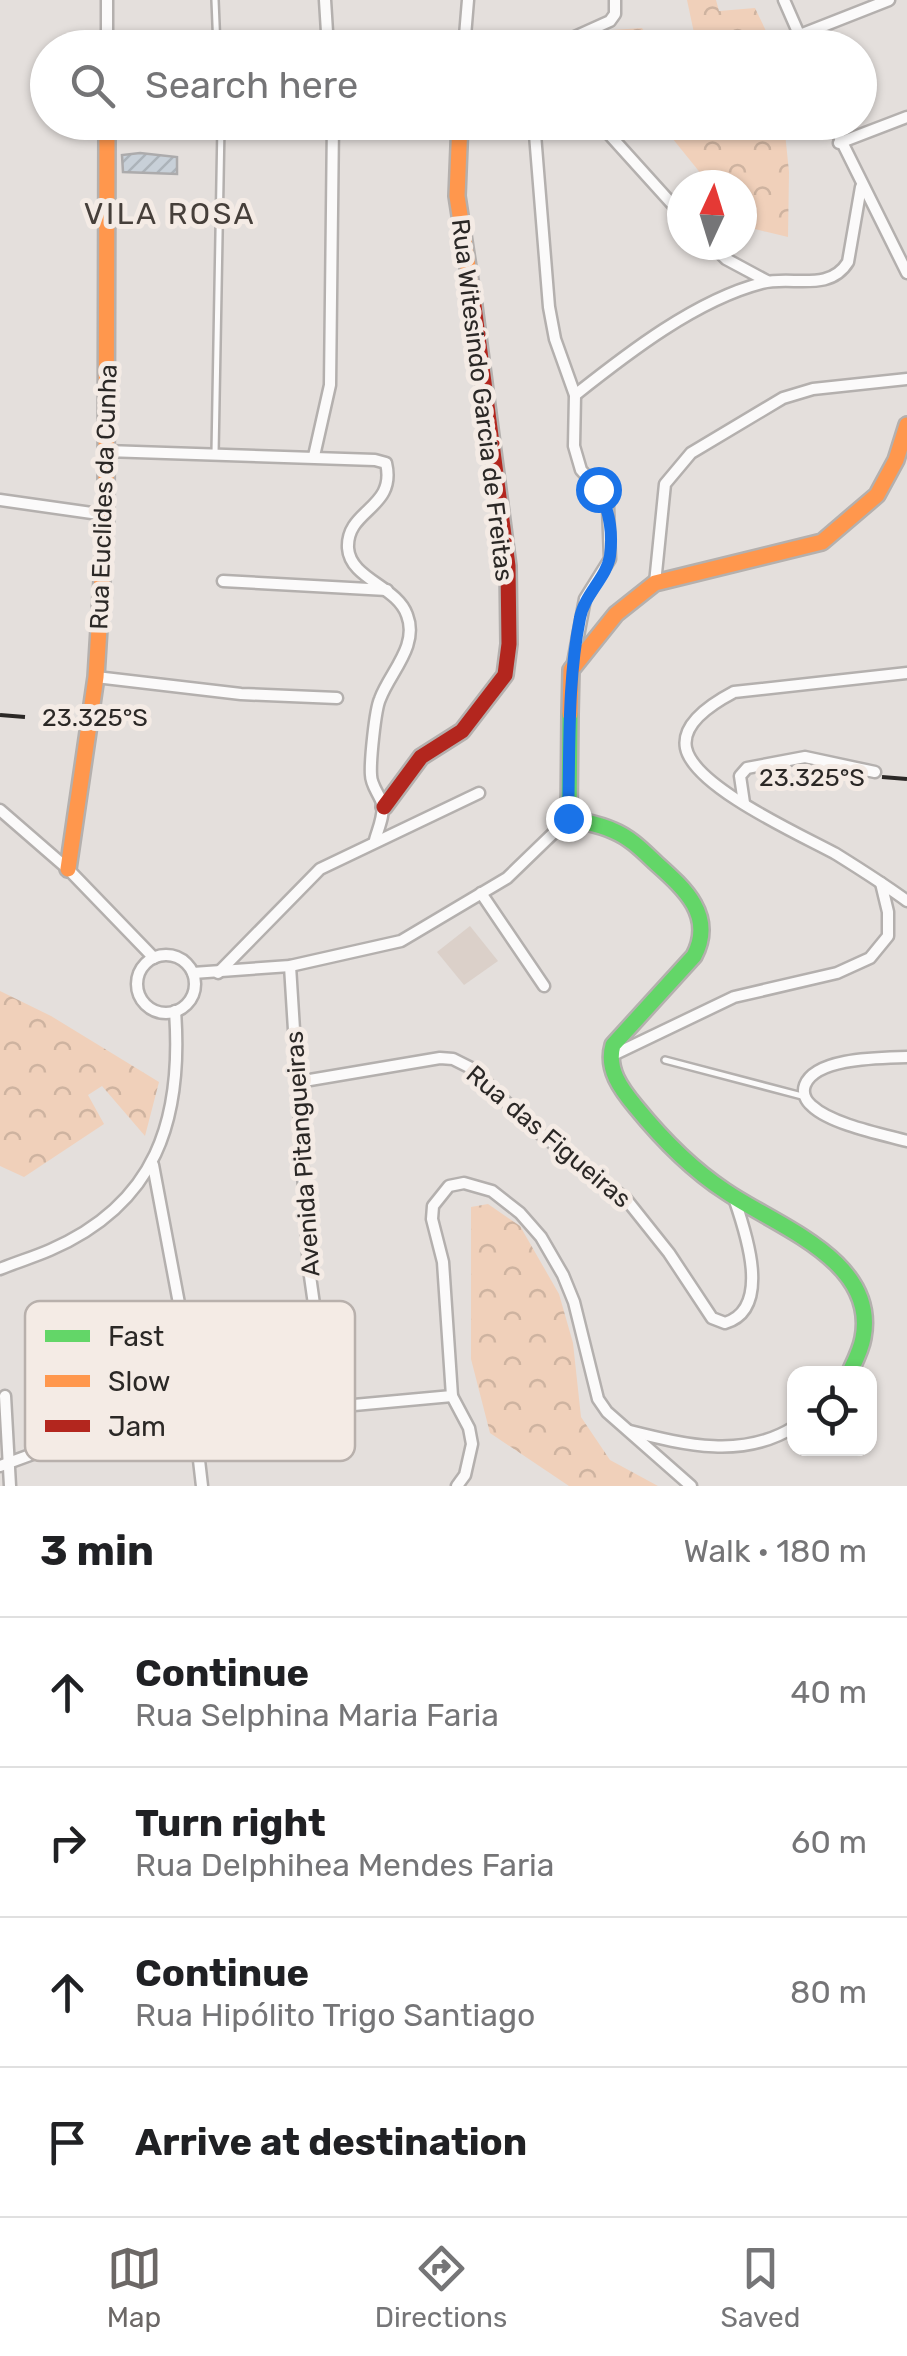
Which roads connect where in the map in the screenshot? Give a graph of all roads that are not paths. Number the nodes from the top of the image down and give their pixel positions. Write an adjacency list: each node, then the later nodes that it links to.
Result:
1 (107, 0): 8 (street)
2 (215, 0): 9 (lane)
3 (325, 0): 10 (street)
4 (468, 0): 11 (street)
5 (616, 0): 12 (street)
6 (784, 0): 13 (street)
7 (889, 0): 14 (street)
8 (107, 30)
9 (216, 30)
10 (327, 30)
11 (466, 30)
12 (589, 30)
13 (797, 30)
14 (815, 30)
15 (907, 117): 16 (street)
16 (877, 129)
17 (107, 140): 34 (street, Rua Euclides da Cunha)
18 (221, 140): 35 (lane)
19 (333, 140): 36 (street)
20 (459, 140): 49 (street, Rua Witesindo Garcia de Freitas)
21 (535, 140): 32 (street)
22 (614, 140): 27 (street)
23 (839, 140): 25 (street)
24 (848, 140): 25 (street)
25 (840, 143): 26 (street)
26 (862, 187): 29 (street); 30 (street)
27 (667, 198)
28 (730, 260): 30 (street)
29 (907, 273)
30 (768, 281): 32 (street)
31 (907, 379): 40 (street)
32 (575, 395): 42 (street)
33 (907, 425): 40 (street)
34 (106, 452): 35 (street); 38 (street, Rua Euclides da Cunha)
35 (215, 454): 36 (street)
36 (314, 456): 41 (street)
37 (0, 500): 38 (street)
38 (106, 514): 44 (street, Rua Euclides da Cunha)
39 (224, 581): 41 (street)
40 (655, 583): 42 (street)
41 (389, 590): 49 (street)
42 (571, 670): 51 (street)
43 (907, 672): 48 (street)
44 (96, 677): 45 (street); 53 (street, Rua Euclides da Cunha)
45 (337, 698)
46 (875, 772): 48 (street)
47 (479, 793): 52 (street)
48 (744, 804): 54 (street)
49 (384, 808): 52 (street)
50 (0, 810): 53 (street)
51 (568, 818): 55 (street); 63 (street)
52 (375, 840): 60 (street)
53 (68, 870): 57 (street)
54 (881, 882): 56 (street); 63 (street)
55 (481, 893): 58 (street); 61 (street)
56 (907, 901)
57 (154, 958): 59 (street); 62 (street)
58 (290, 966): 60 (street); 66 (street, Avenida Pitangueiras)
59 (193, 973): 60 (street); 62 (street)
60 (217, 974)
61 (544, 986)
62 (175, 1011): 69 (street)
63 (610, 1056): 70 (street)
64 (907, 1057): 67 (street)
65 (665, 1060): 67 (lane)
66 (298, 1082): 70 (street, Rua das Figueiras); 73 (street, Avenida Pitangueiras)
67 (804, 1096): 68 (street)
68 (907, 1141)
69 (152, 1164): 71 (street); 72 (street)
70 (734, 1198): 74 (street)
71 (0, 1269)
72 (178, 1301)
73 (313, 1301)
74 (853, 1366)
75 (6, 1396): 81 (street)
76 (452, 1396): 77 (street, Avenida Pitangueiras); 78 (street); 84 (street)
77 (355, 1406)
78 (630, 1431): 79 (street); 85 (street)
79 (787, 1431)
80 (199, 1461): 83 (street)
81 (4, 1464): 82 (street)
82 (10, 1486)
83 (202, 1486)
84 (457, 1486)
85 (691, 1486)

